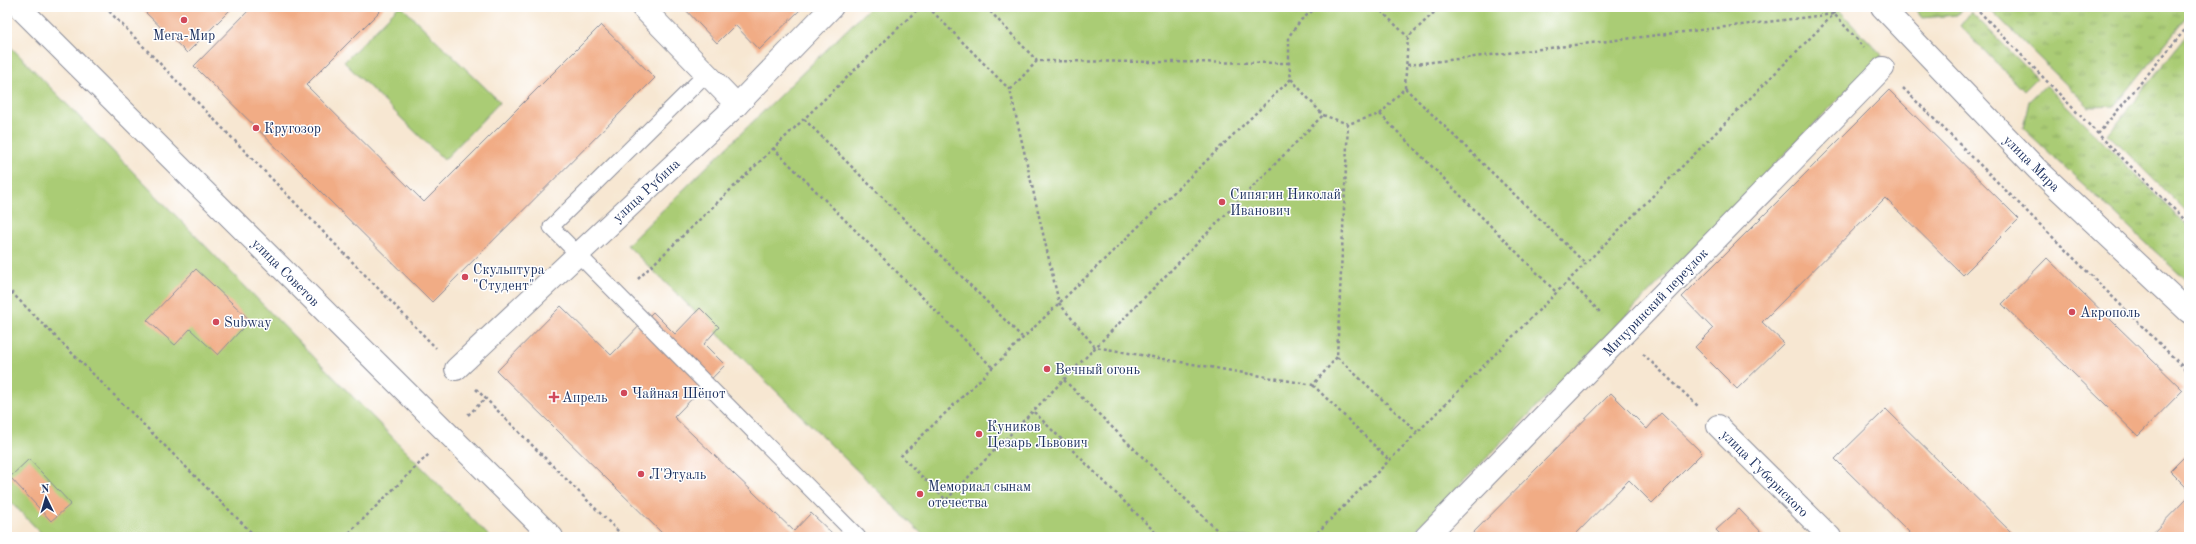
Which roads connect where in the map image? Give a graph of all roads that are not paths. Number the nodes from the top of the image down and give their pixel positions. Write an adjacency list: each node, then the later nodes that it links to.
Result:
1 (19, 7): 12 (street, улица Советов)
2 (642, 7): 6 (street)
3 (832, 7): 7 (street, улица Рубина)
4 (1882, 7): 9 (street, улица Мира)
5 (1883, 68): 14 (street, Мичуринский переулок)
6 (706, 74): 7 (street); 8 (lane)
7 (737, 105): 8 (street, улица Рубина)
8 (578, 255): 10 (street, улица Рубина); 13 (lane)
9 (2189, 312)
10 (456, 369)
11 (1718, 426): 15 (street, улица Губернского)
12 (552, 537)
13 (858, 537)
14 (1426, 537)
15 (1830, 537)

